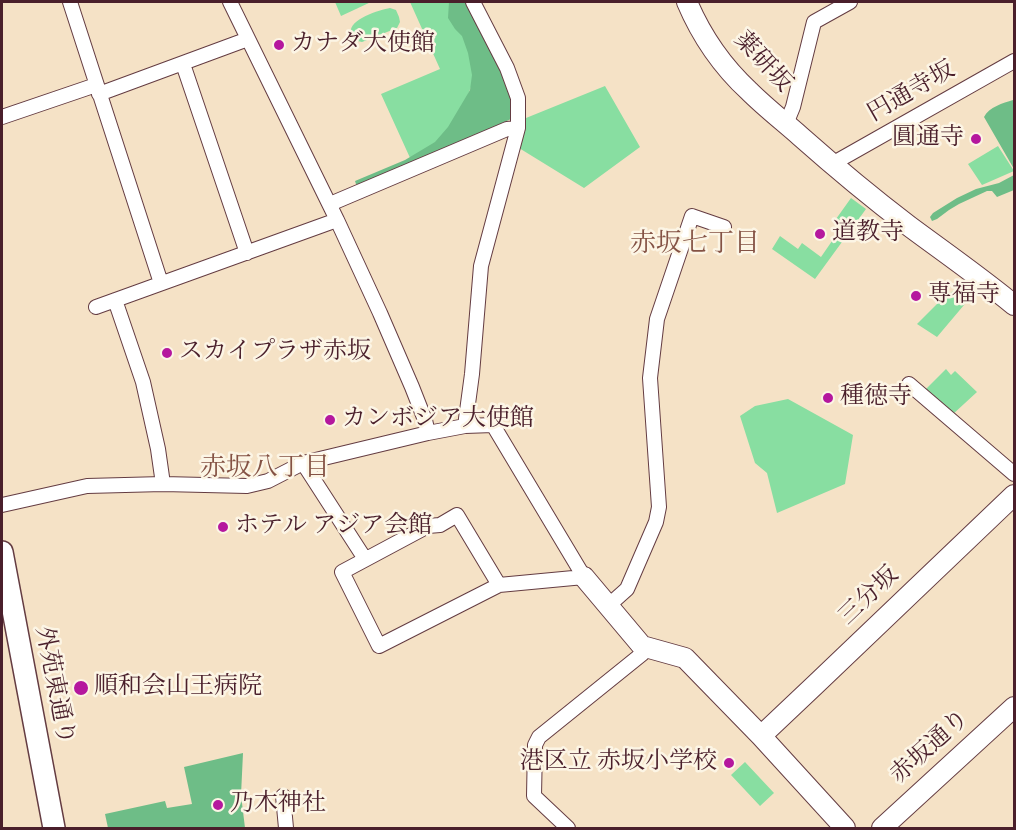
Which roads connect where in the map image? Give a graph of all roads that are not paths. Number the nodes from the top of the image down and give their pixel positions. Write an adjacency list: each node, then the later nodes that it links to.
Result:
1 (70, 2): 9 (street)
2 (230, 2): 6 (street)
3 (473, 2): 12 (street)
4 (687, 2): 11 (street, 薬研坂)
5 (850, 2): 11 (street)
6 (248, 39): 8 (street); 14 (street)
7 (1014, 61): 13 (street, 円通寺坂)
8 (183, 64): 9 (street); 17 (street)
9 (97, 90): 10 (street); 18 (street)
10 (2, 117)
11 (786, 124): 13 (street, 薬研坂)
12 (518, 128): 14 (street); 23 (street)
13 (832, 164): 20 (street, 薬研坂)
14 (330, 204): 15 (street)
15 (337, 220): 17 (street); 24 (street)
16 (724, 227): 35 (street)
17 (247, 253): 18 (street)
18 (161, 283): 19 (street)
19 (115, 300): 21 (street); 27 (street)
20 (1014, 305)
21 (96, 307)
22 (909, 384): 26 (street)
23 (465, 426): 24 (street); 32 (street)
24 (428, 433): 25 (street)
25 (303, 463): 27 (street); 30 (street)
26 (1014, 474)
27 (163, 484): 29 (street)
28 (1014, 495): 38 (street, 三分坂)
29 (2, 505)
30 (365, 559): 33 (street); 33 (street)
31 (2, 562): 41 (main road, 外苑東通り)
32 (584, 577): 33 (street); 35 (street)
33 (499, 585)
34 (2, 604): 40 (main road, 外苑東通り)
35 (608, 606): 36 (street)
36 (648, 648): 38 (street); 43 (street)
37 (1014, 707): 45 (street, 赤坂通り)
38 (761, 735): 44 (street)
39 (283, 796): 42 (street)
40 (43, 828)
41 (54, 828)
42 (286, 828)
43 (568, 828)
44 (845, 828)
45 (882, 828)

